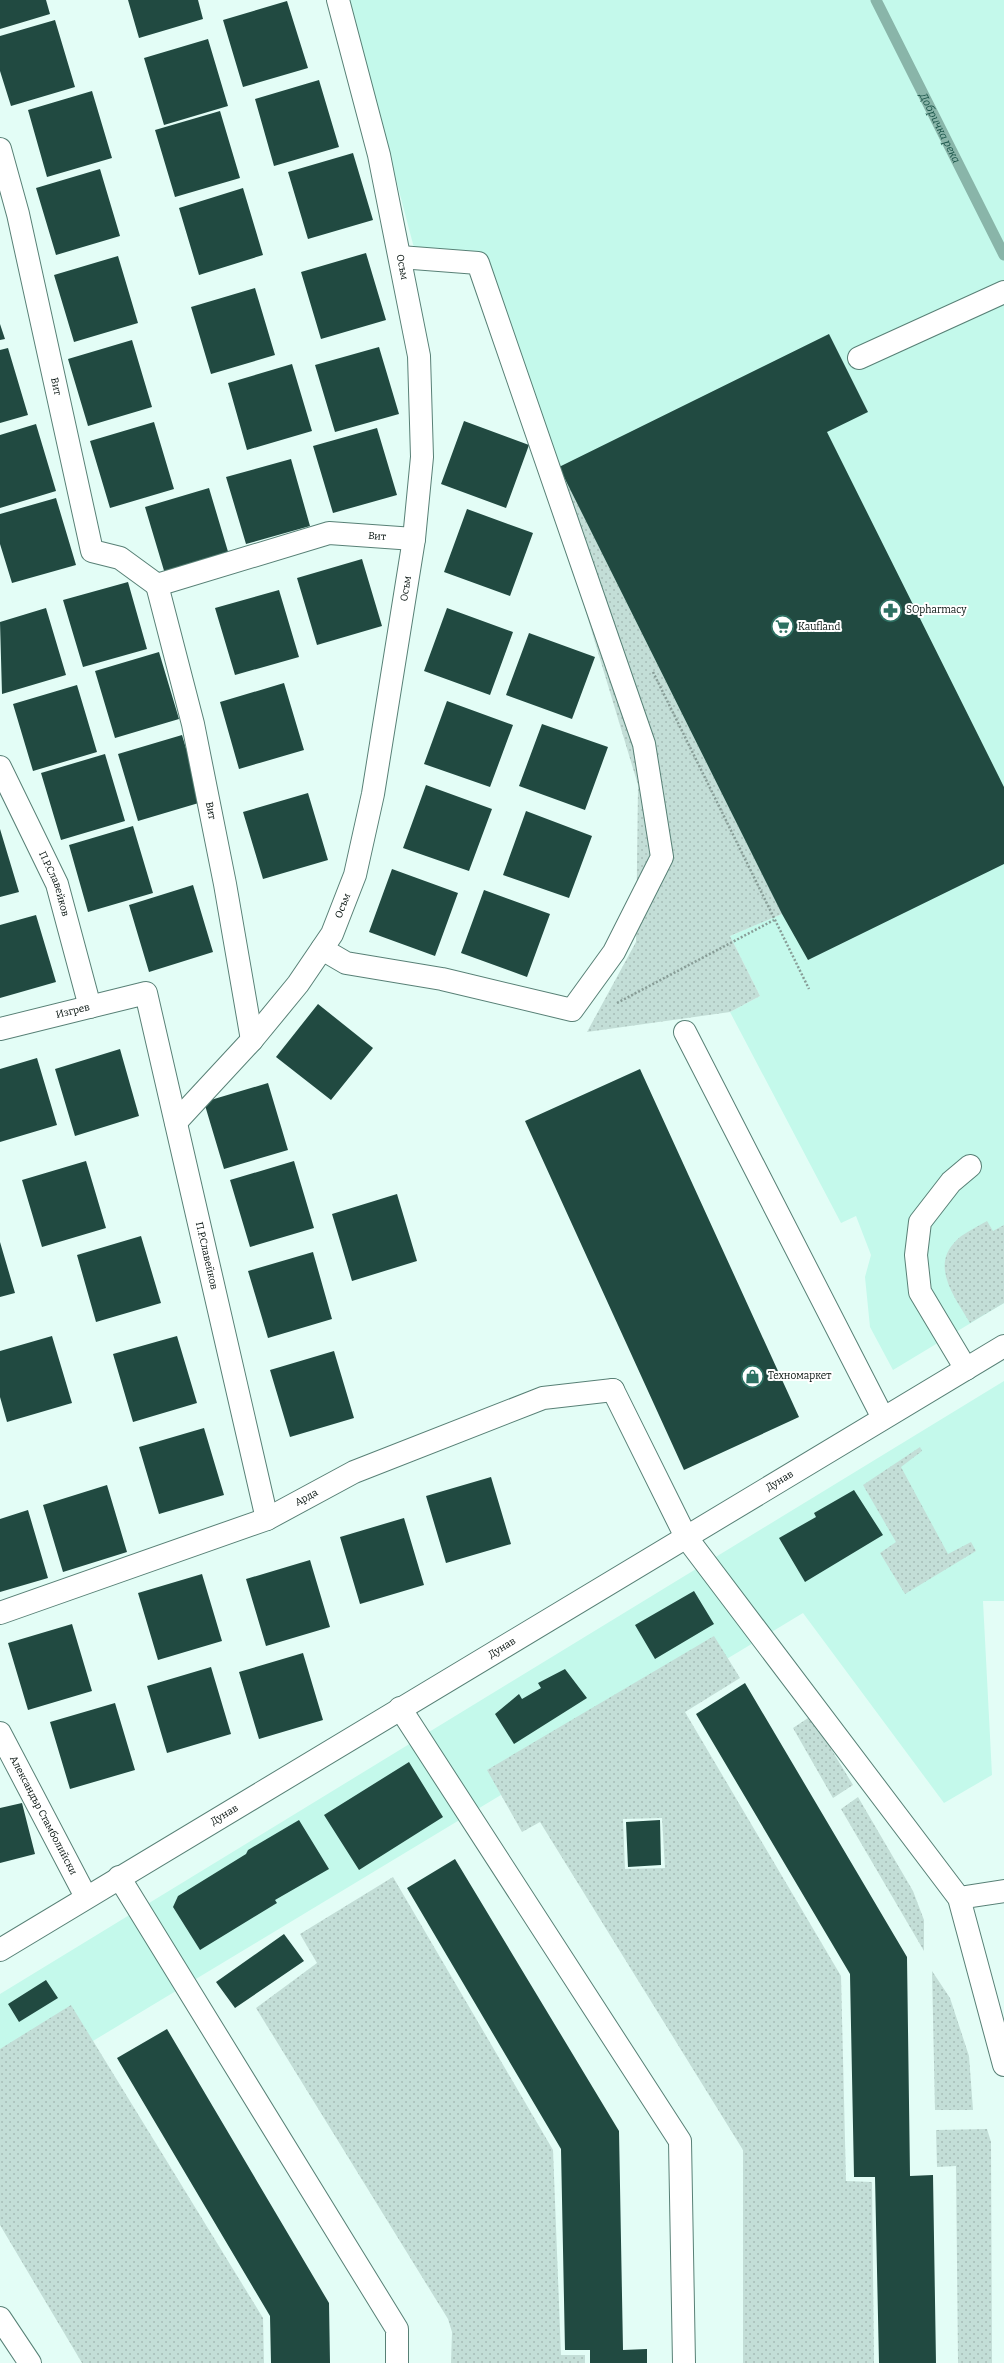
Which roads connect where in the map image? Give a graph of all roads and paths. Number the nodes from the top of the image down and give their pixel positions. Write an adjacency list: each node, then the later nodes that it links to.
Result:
1 (338, 0): 3 (street, Осъм)
2 (0, 149): 7 (street, Вит)
3 (400, 257): 6 (street, Осъм); 15 (street)
4 (997, 295): 5 (street)
5 (858, 358)
6 (414, 539): 7 (street, Вит); 11 (street, Осъм)
7 (157, 585): 18 (street, Вит)
8 (650, 664): 10 (path)
9 (0, 768): 14 (street, П.Р.Славейков)
10 (774, 920): 12 (path); 15 (path)
11 (322, 949): 15 (street); 18 (street, Осъм)
12 (809, 989)
13 (146, 993): 14 (street, Изгрев); 19 (street, П.Р.Славейков)
14 (90, 1007): 16 (street, Изгрев)
15 (572, 1010)
16 (0, 1029)
17 (685, 1032): 23 (street)
18 (252, 1040): 19 (street, Осъм)
19 (176, 1122): 24 (street, П.Р.Славейков)
20 (970, 1166): 22 (street)
21 (1004, 1346): 22 (street, Дунав)
22 (966, 1369): 23 (street, Дунав)
23 (883, 1418): 25 (street, Дунав)
24 (267, 1519): 25 (street, Арда); 26 (street, Арда)
25 (686, 1537): 27 (street, Дунав); 32 (street)
26 (0, 1613)
27 (400, 1708): 29 (street, Дунав); 38 (street)
28 (0, 1733): 31 (street, Александър Стамболийски)
29 (119, 1877): 31 (street, Дунав); 37 (street)
30 (1004, 1891): 32 (street)
31 (86, 1897): 33 (street, Дунав)
32 (959, 1898): 34 (street)
33 (0, 1950)
34 (1004, 2065)
35 (0, 2318): 36 (street)
36 (30, 2363)
37 (397, 2363)
38 (684, 2363)

